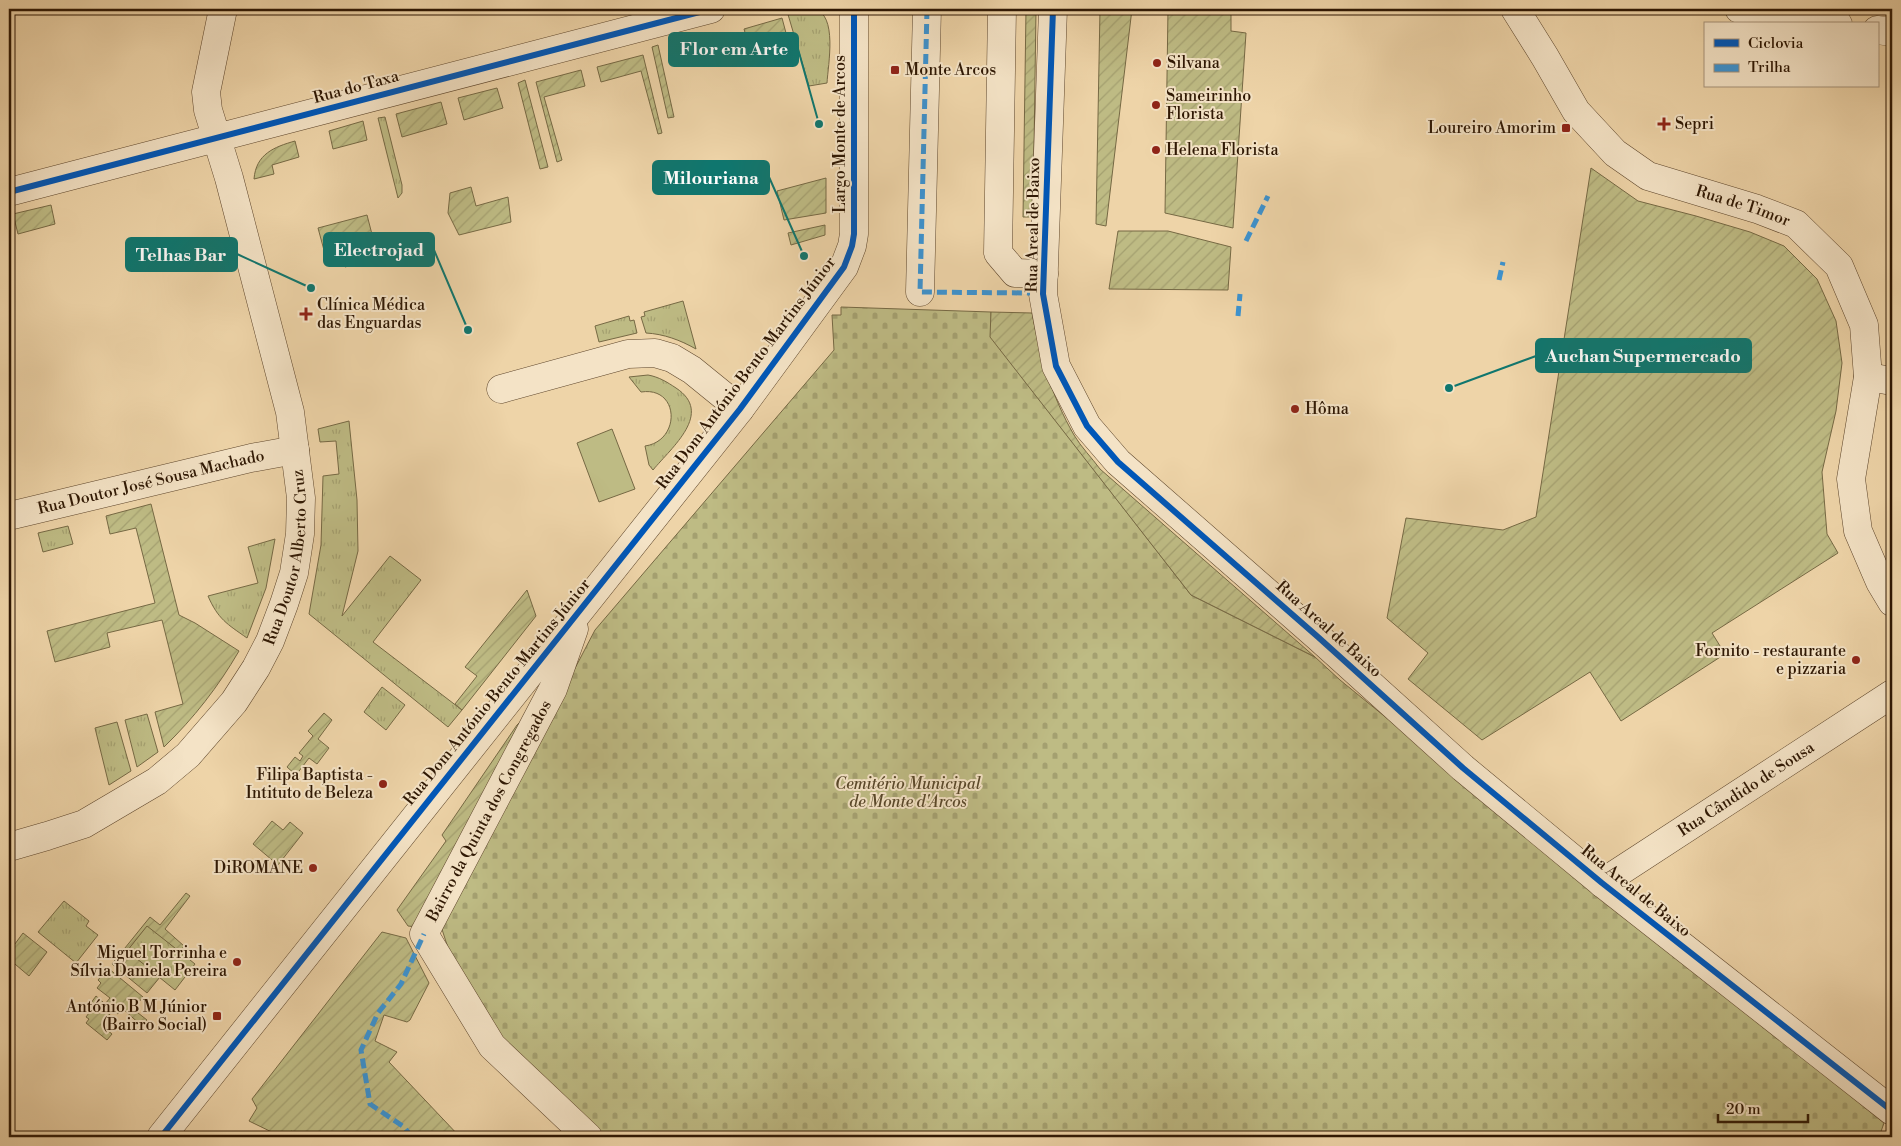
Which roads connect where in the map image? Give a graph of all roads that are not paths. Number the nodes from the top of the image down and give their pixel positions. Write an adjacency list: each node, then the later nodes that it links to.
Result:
1 (223, 9): 12 (street, Rua Doutor Alberto Cruz)
2 (711, 9): 12 (street, Rua do Taxa)
3 (854, 9): 14 (street, Largo Monte de Arcos)
4 (927, 9): 16 (street)
5 (1002, 9): 15 (street, Rua Areal de Baixo)
6 (1053, 9): 15 (street, Rua Areal de Baixo)
7 (1515, 9): 17 (street, Rua de Timor)
8 (1739, 9): 9 (street)
9 (1825, 22)
10 (1878, 30): 11 (street)
11 (1892, 32)
12 (217, 138): 13 (street, Rua do Taxa); 20 (street, Rua Doutor Alberto Cruz)
13 (9, 192)
14 (848, 259): 19 (street, Rua Dom António Bento Martins Júnior)
15 (1044, 274): 26 (street, Rua Areal de Baixo)
16 (920, 292)
17 (1880, 379): 22 (street, Rua de Timor)
18 (501, 389): 19 (street)
19 (740, 408): 23 (street, Rua Dom António Bento Martins Júnior)
20 (295, 450): 21 (street, Rua Doutor José Sousa Machado); 25 (street, Rua Doutor Alberto Cruz)
21 (9, 516)
22 (1892, 602)
23 (580, 610): 28 (street, Rua Dom António Bento Martins Júnior); 29 (street, Bairro da Quinta dos Congregados)
24 (1892, 694): 26 (street, Rua Cândido de Sousa)
25 (9, 847)
26 (1602, 883): 27 (street, Rua Areal de Baixo)
27 (1892, 1111)
28 (161, 1137)
29 (588, 1137)

